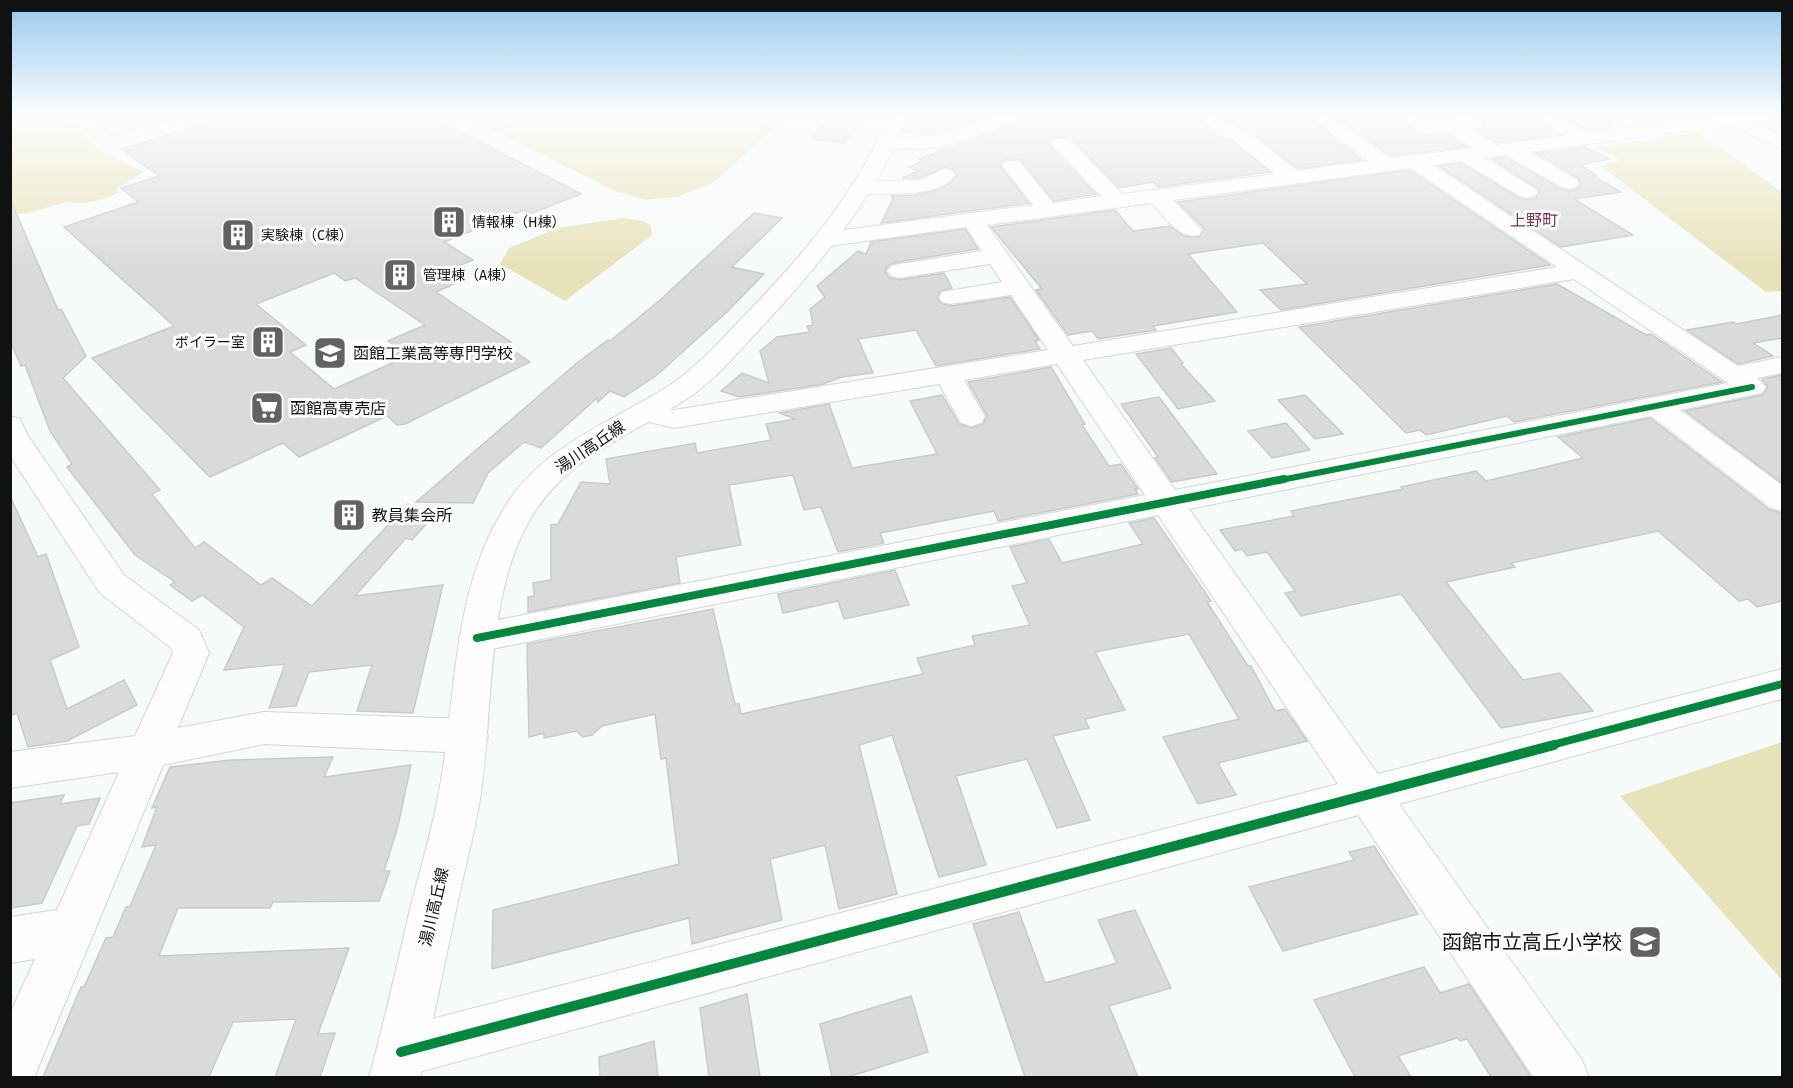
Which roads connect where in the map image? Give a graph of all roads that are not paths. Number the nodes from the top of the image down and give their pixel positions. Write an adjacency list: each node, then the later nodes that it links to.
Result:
1 (876, 165): 12 (street, 湯川高丘線)
2 (1012, 165): 16 (street)
3 (1083, 165): 15 (street)
4 (1278, 165): 10 (street)
5 (1386, 165): 10 (street)
6 (1420, 165): 22 (street)
7 (1483, 165): 13 (street)
8 (1531, 165): 11 (street)
9 (945, 175): 12 (street)
10 (1293, 177): 14 (street)
11 (1569, 183)
12 (865, 188): 19 (street, 湯川高丘線)
13 (1527, 192)
14 (1156, 195): 15 (street); 18 (street)
15 (1117, 201): 16 (street)
16 (1048, 210): 17 (street)
17 (972, 220): 19 (street); 20 (street)
18 (1191, 230)
19 (829, 238): 30 (street, 湯川高丘線)
20 (997, 256): 21 (street); 23 (street)
21 (899, 271)
22 (1577, 271): 25 (street); 28 (street)
23 (1018, 287): 24 (street); 25 (street)
24 (951, 297)
25 (1064, 354): 27 (street); 34 (street)
26 (1782, 365): 28 (street)
27 (947, 374): 30 (street); 31 (street)
28 (1733, 375): 29 (street)
29 (1656, 406): 33 (street); 34 (street)
30 (643, 412): 35 (street, 湯川高丘線)
31 (971, 417)
32 (10, 425): 38 (street)
33 (1782, 500)
34 (1168, 502): 35 (street); 40 (street)
35 (477, 638): 37 (street, 湯川高丘線)
36 (1782, 684): 40 (street)
37 (468, 736): 38 (street); 43 (street, 湯川高丘線)
38 (150, 751): 39 (street); 41 (street)
39 (10, 770)
40 (1369, 794): 43 (street); 45 (street)
41 (73, 930): 42 (street); 44 (street)
42 (10, 940)
43 (397, 1065)
44 (10, 1073)
45 (1564, 1077)

